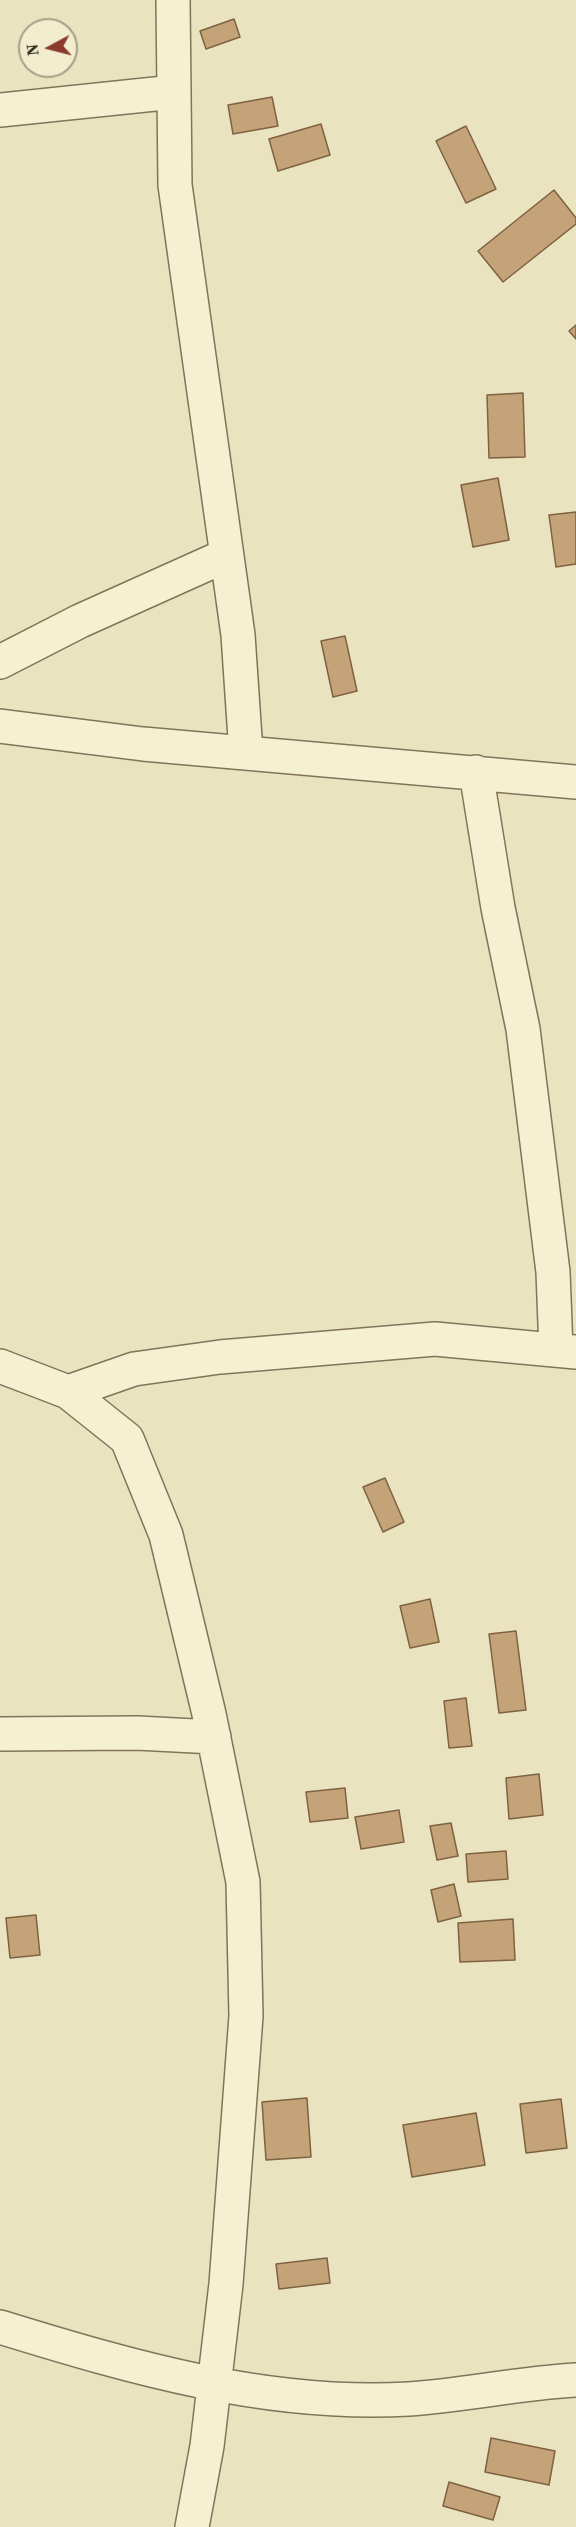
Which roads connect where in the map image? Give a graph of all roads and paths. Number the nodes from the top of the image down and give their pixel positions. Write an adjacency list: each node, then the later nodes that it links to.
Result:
1 (173, 0): 2 (street)
2 (174, 92): 3 (street); 4 (street)
3 (0, 110)
4 (227, 555): 5 (street); 7 (street)
5 (0, 662)
6 (0, 726): 7 (street)
7 (246, 753): 8 (street)
8 (476, 772): 9 (street); 10 (street)
9 (576, 782)
10 (566, 1351): 12 (street)
11 (0, 1366): 12 (street)
12 (68, 1392): 13 (street)
13 (214, 1737): 14 (street); 17 (street)
14 (3, 1742)
15 (0, 2327): 17 (street)
16 (576, 2380): 17 (street)
17 (214, 2385): 18 (street)
18 (192, 2527)

